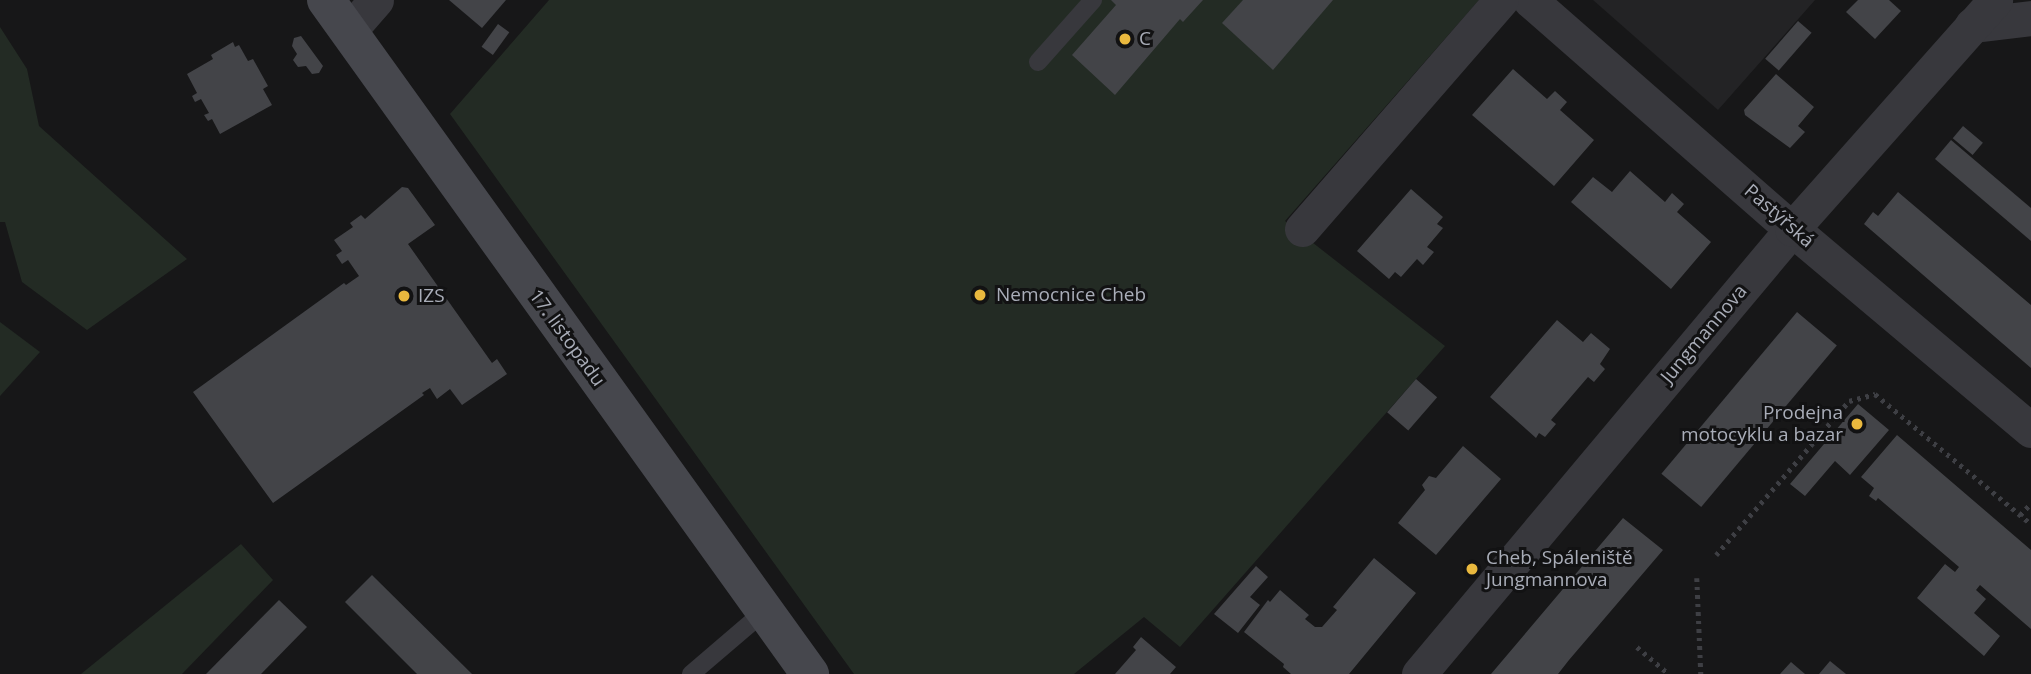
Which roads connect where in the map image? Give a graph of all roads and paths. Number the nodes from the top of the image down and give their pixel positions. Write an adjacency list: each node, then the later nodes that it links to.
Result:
1 (326, 0): 8 (street, 17. listopadu)
2 (376, 0): 8 (street)
3 (1093, 0): 9 (lane)
4 (1500, 0): 10 (street)
5 (1530, 0): 11 (street, Pastýřská)
6 (1983, 13): 7 (street); 11 (street, Jungmannova)
7 (2031, 18)
8 (349, 31): 18 (street, 17. listopadu)
9 (1038, 62)
10 (1302, 229)
11 (1792, 229): 12 (street, Pastýřská); 22 (street, Jungmannova)
12 (2031, 430)
13 (2031, 503): 14 (path)
14 (2020, 515): 15 (path); 16 (path)
15 (2031, 524)
16 (1716, 555)
17 (1697, 578): 24 (path)
18 (766, 610): 20 (lane); 21 (street, 17. listopadu)
19 (1637, 647): 23 (path)
20 (691, 674)
21 (810, 674)
22 (1419, 674)
23 (1669, 674)
24 (1701, 674)

